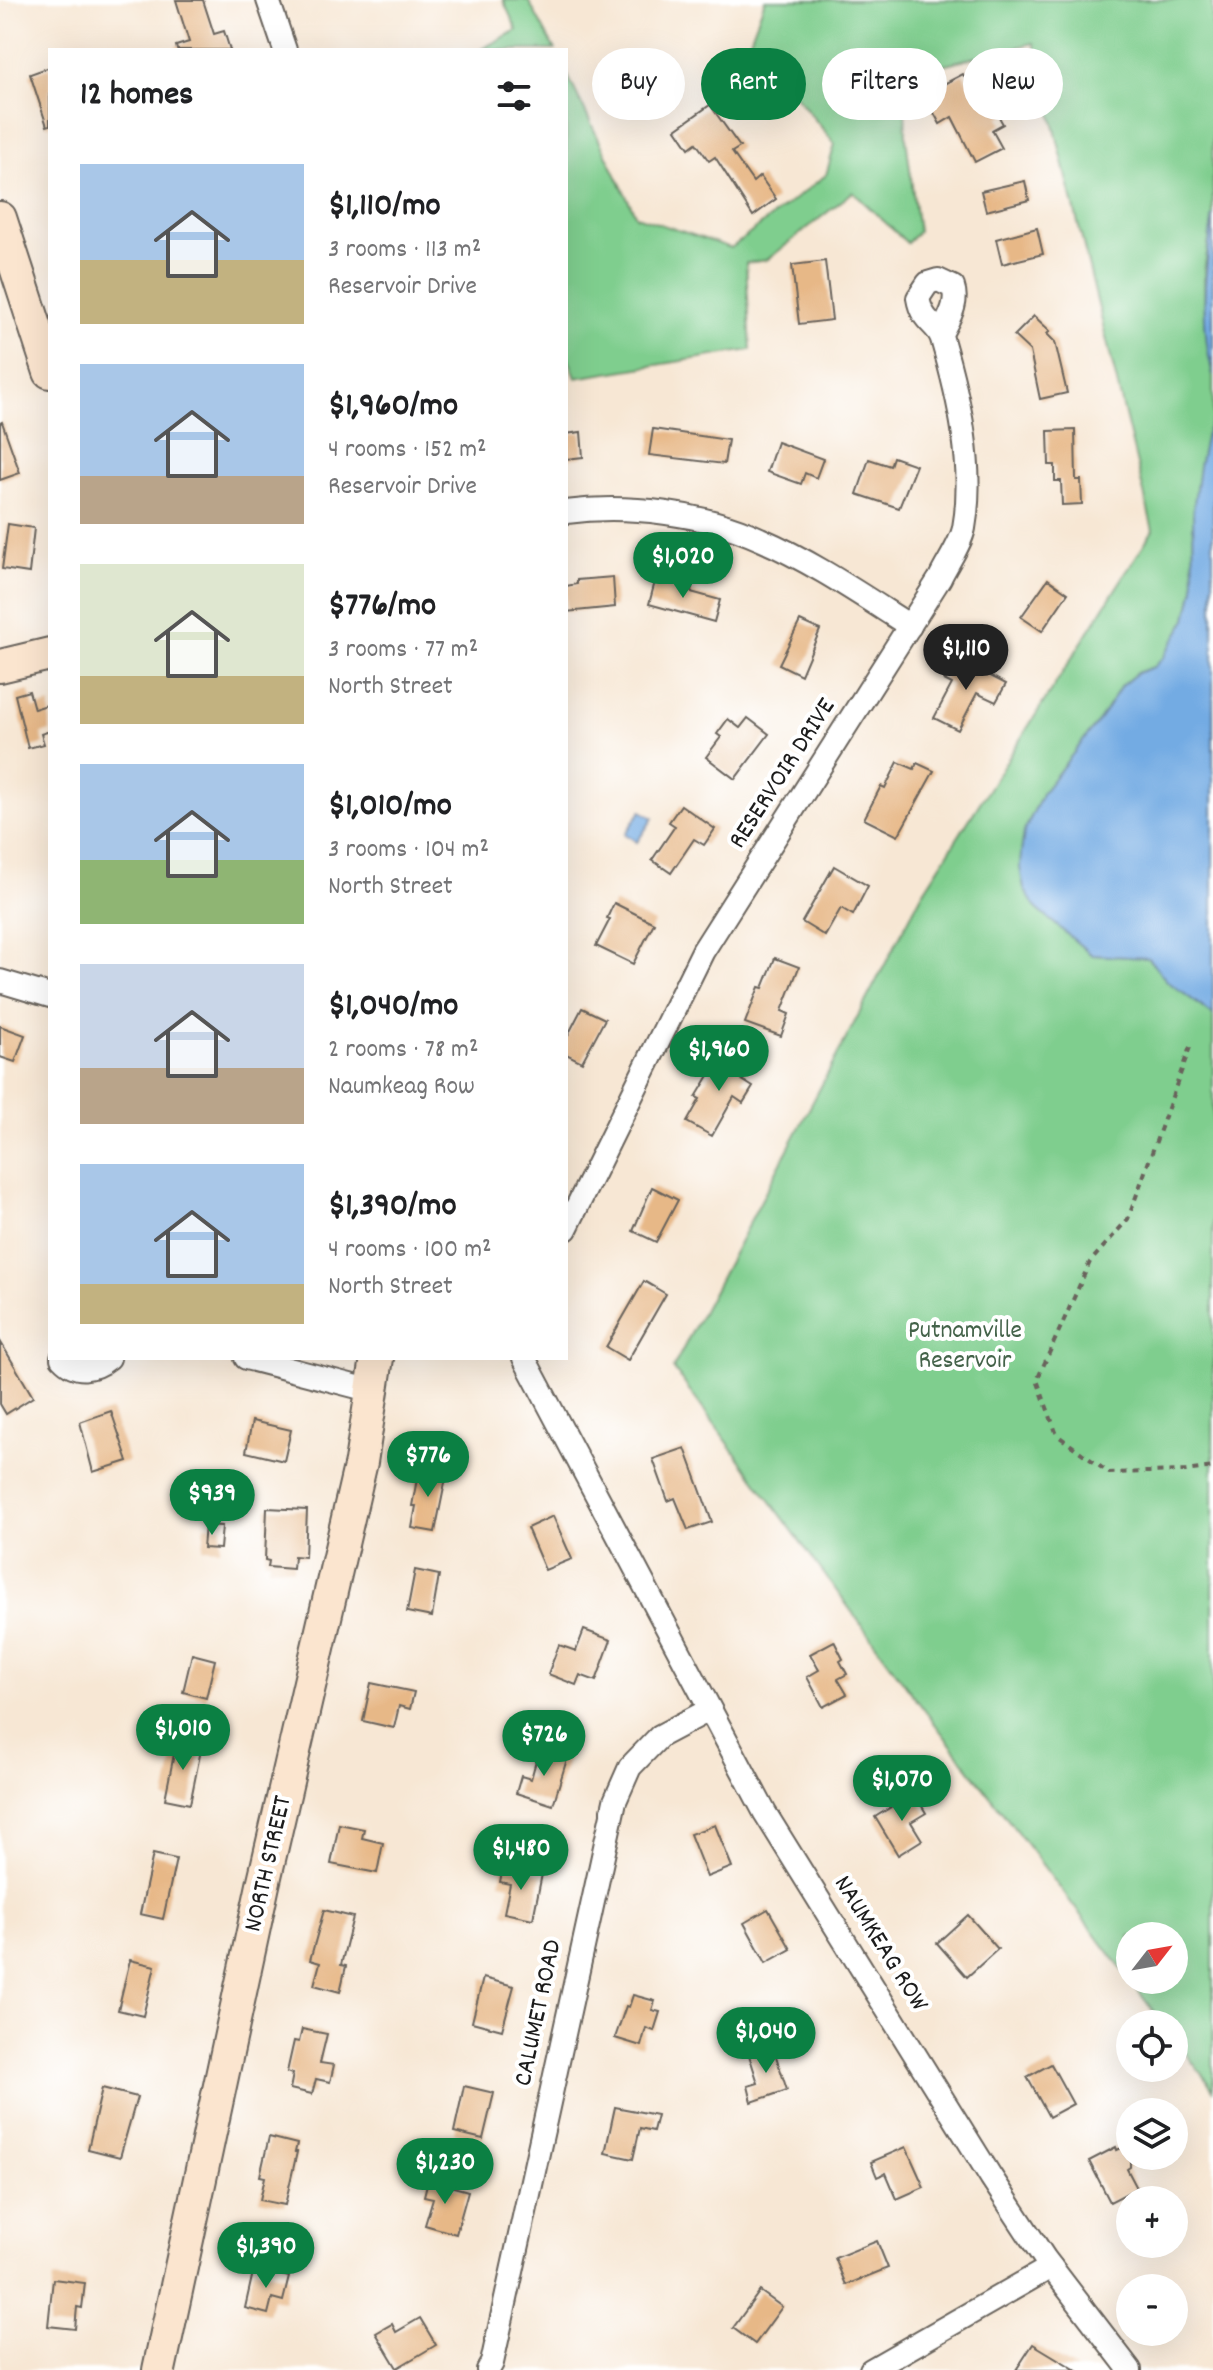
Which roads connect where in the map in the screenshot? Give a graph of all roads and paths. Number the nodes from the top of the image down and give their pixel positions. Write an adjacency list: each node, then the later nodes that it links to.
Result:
1 (268, 0): 2 (street)
2 (284, 48)
3 (0, 218): 5 (street)
4 (941, 334): 7 (street, RESERVOIR DRIVE)
5 (48, 366)
6 (568, 512): 7 (street)
7 (910, 626): 13 (street, RESERVOIR DRIVE)
8 (48, 653): 9 (street)
9 (0, 666)
10 (0, 981): 11 (street)
11 (48, 995)
12 (1190, 1047): 20 (path)
13 (568, 1225)
14 (64, 1360): 15 (street)
15 (105, 1360)
16 (254, 1360): 19 (street)
17 (377, 1360): 19 (street, NORTH STREET)
18 (525, 1360): 21 (street, NAUMKEAG ROW)
19 (373, 1391): 23 (street, NORTH STREET)
20 (1213, 1467)
21 (709, 1710): 22 (street, NAUMKEAG ROW); 24 (street, CALUMET ROAD)
22 (1051, 2267): 25 (street); 26 (street, NAUMKEAG ROW)
23 (164, 2369)
24 (488, 2370)
25 (871, 2370)
26 (1130, 2370)

